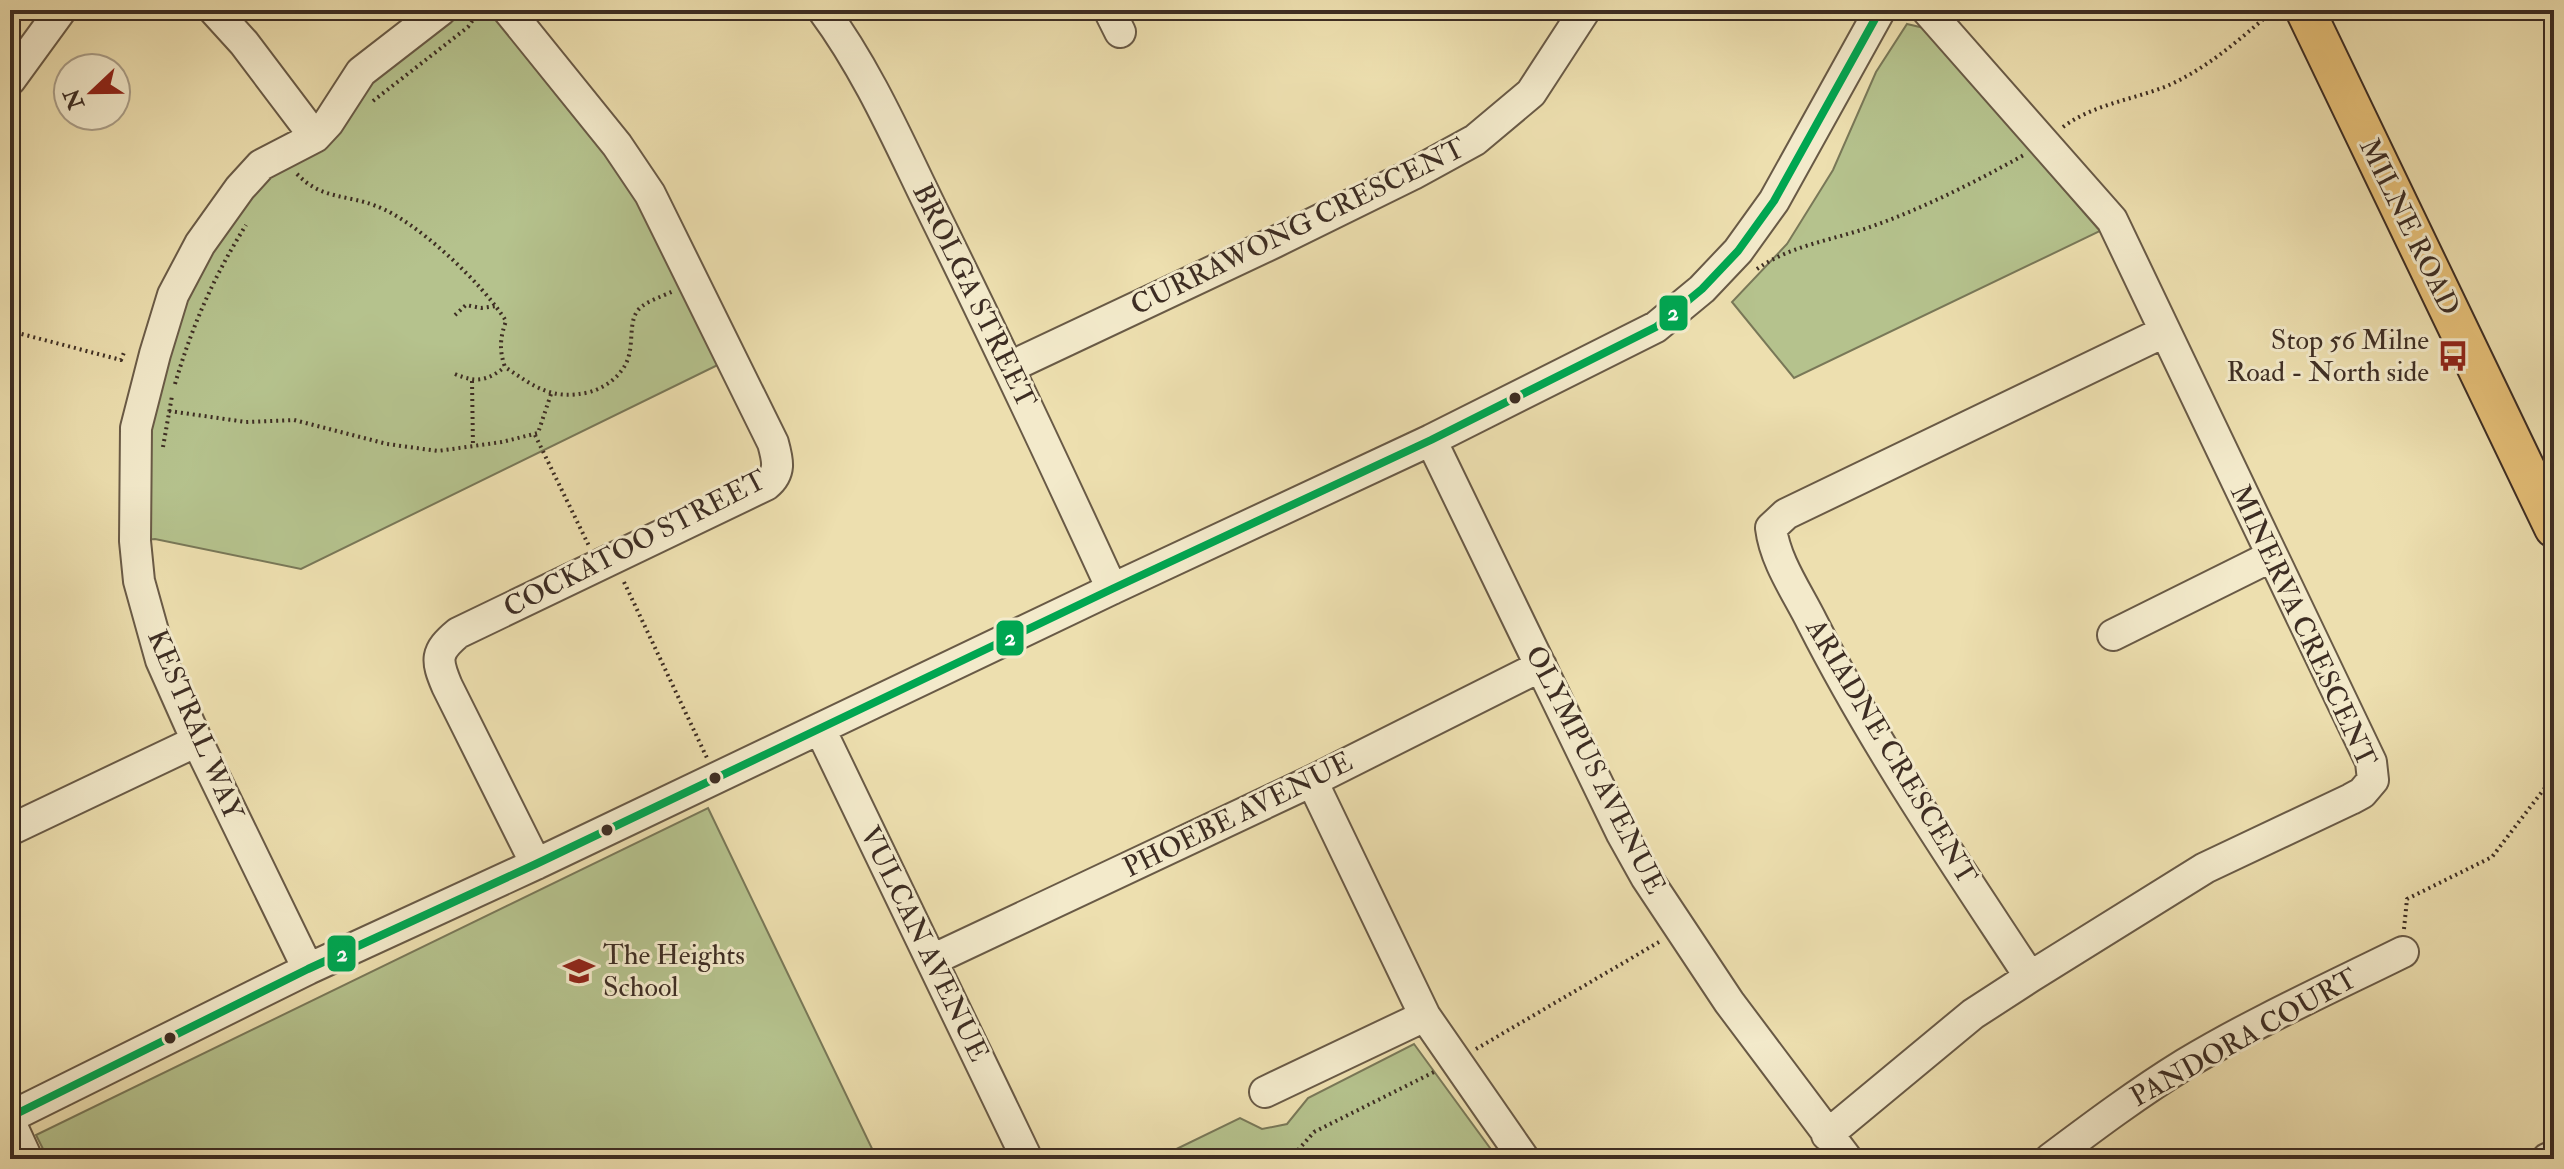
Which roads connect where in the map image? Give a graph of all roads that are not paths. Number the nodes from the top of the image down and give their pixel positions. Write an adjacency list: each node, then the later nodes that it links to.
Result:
1 (61, 10): 10 (street)
2 (214, 10): 11 (street)
3 (441, 10): 11 (street, KESTRAL WAY)
4 (508, 10): 24 (street, COCKATOO STREET)
5 (823, 10): 13 (street, BROLGA STREET)
6 (1585, 10): 13 (street, CURRAWONG CRESCENT)
7 (1880, 10): 14 (street)
8 (1927, 10): 12 (street, MINERVA CRESCENT)
9 (2300, 10): 15 (main road, MILNE ROAD)
10 (10, 80)
11 (315, 137): 21 (street, KESTRAL WAY)
12 (2164, 332): 16 (street, MINERVA CRESCENT); 28 (street, ARIADNE CRESCENT)
13 (1010, 367): 17 (street, BROLGA STREET)
14 (1431, 440): 17 (street); 19 (street, OLYMPUS AVENUE)
15 (2554, 528)
16 (2272, 556): 18 (street); 28 (street, MINERVA CRESCENT)
17 (1112, 589): 20 (street)
18 (2113, 635)
19 (1541, 666): 22 (street, PHOEBE AVENUE); 32 (street, OLYMPUS AVENUE)
20 (820, 729): 24 (street); 26 (street, VULCAN AVENUE)
21 (197, 741): 23 (street); 27 (street, KESTRAL WAY)
22 (1312, 781): 26 (street, PHOEBE AVENUE); 29 (street)
23 (10, 830)
24 (536, 864): 27 (street)
25 (2403, 952): 38 (street, PANDORA COURT)
26 (932, 960): 35 (street, VULCAN AVENUE)
27 (308, 969): 31 (street)
28 (2030, 977): 32 (street, MINERVA CRESCENT)
29 (1425, 1016): 30 (street); 36 (street)
30 (1265, 1092)
31 (10, 1120): 34 (street)
32 (1827, 1135): 37 (street, OLYMPUS AVENUE)
33 (2554, 1156): 39 (street)
34 (27, 1159)
35 (1027, 1159)
36 (1524, 1159)
37 (1847, 1159)
38 (2050, 1159)
39 (2547, 1159)

